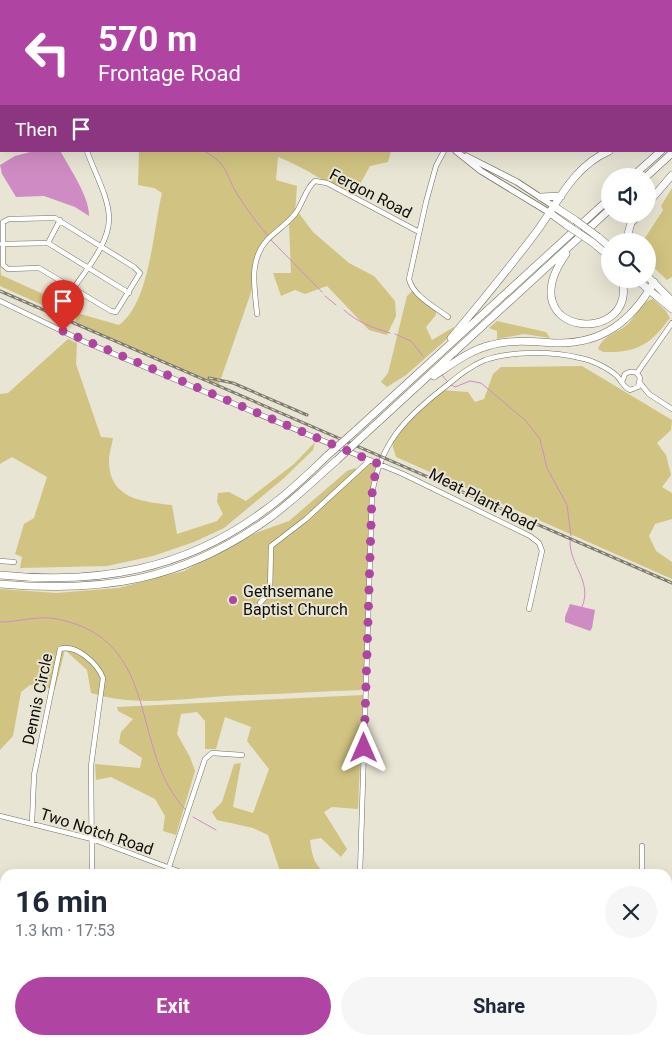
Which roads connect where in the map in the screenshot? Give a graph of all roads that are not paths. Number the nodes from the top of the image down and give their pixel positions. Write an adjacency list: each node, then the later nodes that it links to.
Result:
1 (87, 152): 23 (street)
2 (444, 152): 18 (street)
3 (607, 152): 11 (highway)
4 (660, 152): 7 (highway)
5 (458, 153): 12 (main road); 15 (main road)
6 (672, 153): 8 (highway)
7 (642, 168)
8 (656, 168)
9 (672, 175): 10 (highway)
10 (656, 194)
11 (561, 196): 12 (highway); 14 (highway)
12 (541, 197): 14 (main road)
13 (601, 206): 38 (highway)
14 (555, 207): 15 (highway); 19 (highway, bridge)
15 (550, 213): 24 (highway, bridge); 38 (highway)
16 (601, 217): 20 (highway)
17 (60, 220): 21 (street); 22 (street); 23 (street)
18 (419, 232): 35 (street, Fergon Road); 36 (street)
19 (601, 239)
20 (575, 242): 27 (highway); 46 (highway)
21 (48, 243): 22 (street); 25 (street)
22 (2, 244): 29 (street)
23 (100, 246): 25 (street); 31 (street)
24 (601, 250)
25 (87, 268): 29 (street); 31 (street)
26 (656, 284): 33 (highway)
27 (624, 288)
28 (647, 288): 30 (highway)
29 (74, 289): 31 (street)
30 (650, 290): 34 (highway); 46 (highway)
31 (129, 293)
32 (0, 301): 48 (street, Meat Plant Road)
33 (672, 301)
34 (672, 309)
35 (257, 314)
36 (448, 317)
37 (672, 323): 40 (street)
38 (435, 357): 52 (highway, bridge)
39 (609, 371): 41 (street); 42 (street); 49 (street)
40 (637, 373): 41 (street); 43 (street)
41 (625, 374): 42 (street)
42 (622, 382): 44 (street)
43 (640, 383): 44 (street); 45 (street)
44 (634, 389): 45 (street)
45 (650, 394): 47 (street)
46 (395, 408): 53 (highway, bridge)
47 (672, 409)
48 (370, 460): 49 (street, Meat Plant Road); 54 (street)
49 (379, 464): 55 (street, Meat Plant Road); 64 (street)
50 (0, 561): 51 (street)
51 (14, 562)
52 (0, 575)
53 (0, 584)
54 (260, 604)
55 (529, 610)
56 (242, 755): 61 (street)
57 (0, 816): 58 (street, Two Notch Road)
58 (32, 823): 59 (street, Two Notch Road); 59 (street, Dennis Circle)
59 (92, 839): 61 (street, Two Notch Road); 62 (street)
60 (642, 846): 65 (street)
61 (169, 867): 63 (street, Two Notch Road)
62 (92, 869)
63 (174, 869)
64 (360, 869)
65 (642, 869)

